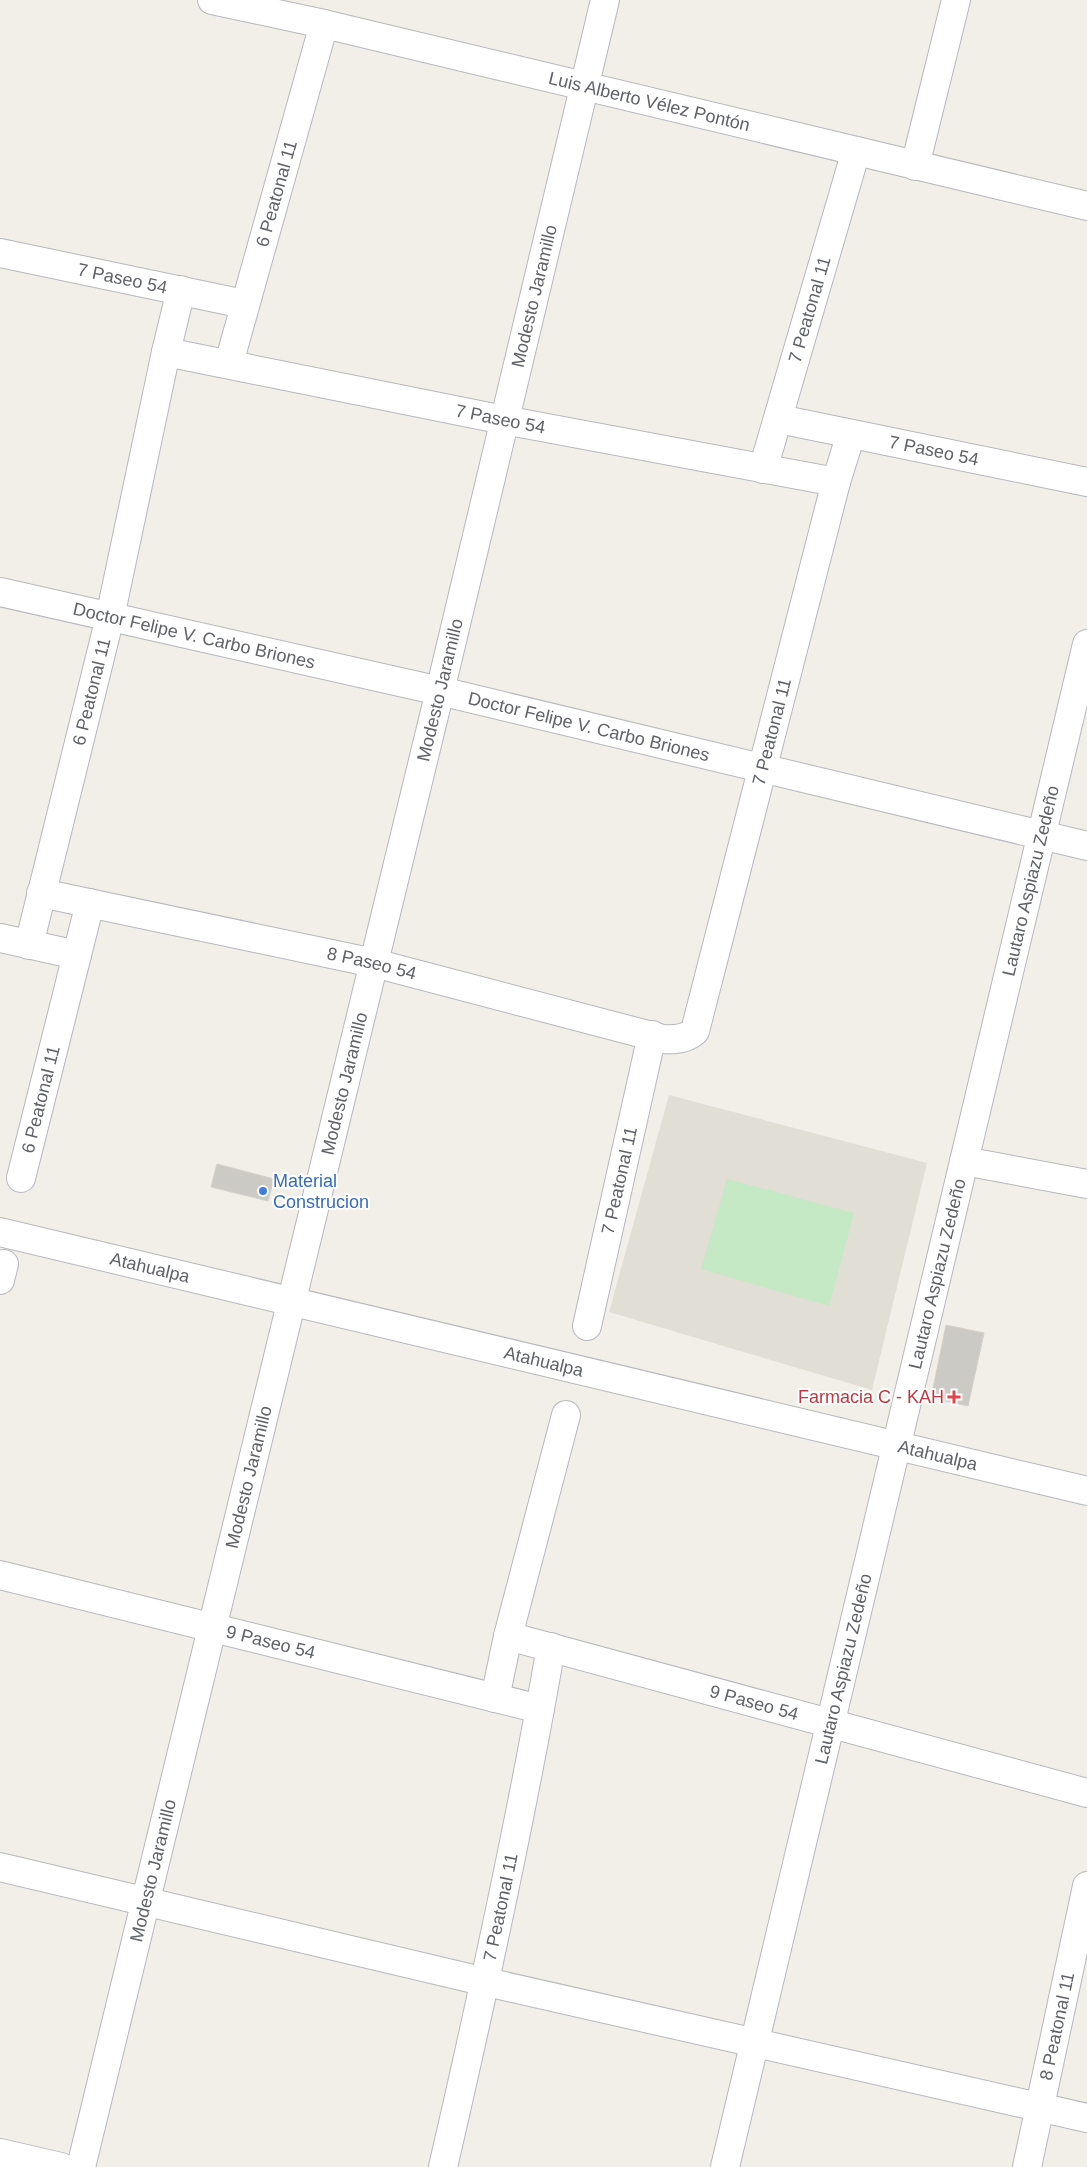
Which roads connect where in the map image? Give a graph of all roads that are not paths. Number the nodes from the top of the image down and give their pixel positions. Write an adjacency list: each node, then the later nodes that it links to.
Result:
1 (212, 0): 4 (street, Luis Alberto Vélez Pontón)
2 (605, 0): 6 (street, Modesto Jaramillo)
3 (956, 0): 8 (street)
4 (255, 5): 5 (street, Luis Alberto Vélez Pontón)
5 (324, 24): 6 (street, Luis Alberto Vélez Pontón); 12 (street, 6 Peatonal 11)
6 (584, 86): 7 (street, Luis Alberto Vélez Pontón); 16 (street, Modesto Jaramillo)
7 (856, 152): 8 (street, Luis Alberto Vélez Pontón); 15 (street, 7 Peatonal 11)
8 (916, 166): 9 (street, Luis Alberto Vélez Pontón)
9 (1087, 206)
10 (0, 253): 11 (street, 7 Paseo 54)
11 (181, 290): 12 (street, 7 Paseo 54); 13 (street, 6 Peatonal 11)
12 (244, 304): 14 (street, 6 Peatonal 11)
13 (166, 352): 14 (street, 7 Paseo 54); 22 (street, 6 Peatonal 11)
14 (229, 363): 16 (street, 7 Paseo 54)
15 (779, 419): 17 (street, 7 Paseo 54); 18 (street, 7 Peatonal 11)
16 (504, 420): 18 (street, 7 Paseo 54); 24 (street, Modesto Jaramillo)
17 (852, 434): 19 (street, 7 Peatonal 11); 20 (street, 7 Paseo 54)
18 (763, 469): 19 (street, 7 Paseo 54)
19 (836, 482): 25 (street, 7 Peatonal 11)
20 (1087, 482)
21 (0, 592): 22 (street, Doctor Felipe V. Carbo Briones)
22 (110, 617): 24 (street, Doctor Felipe V. Carbo Briones); 28 (street, 6 Peatonal 11)
23 (1087, 644): 26 (street, Lautaro Aspiazu Zedeño)
24 (440, 691): 25 (street, Doctor Felipe V. Carbo Briones); 33 (street, Modesto Jaramillo)
25 (762, 768): 26 (street, Doctor Felipe V. Carbo Briones); 34 (street, 7 Peatonal 11)
26 (1042, 835): 27 (street, Doctor Felipe V. Carbo Briones); 36 (street, Lautaro Aspiazu Zedeño)
27 (1087, 846)
28 (41, 893): 29 (street, 8 Paseo 54); 31 (street, 6 Peatonal 11)
29 (90, 903): 32 (street, 6 Peatonal 11); 33 (street, 8 Paseo 54)
30 (0, 938): 31 (street)
31 (28, 945): 32 (street)
32 (77, 955): 37 (street, 6 Peatonal 11)
33 (374, 963): 35 (street, 8 Paseo 54); 40 (street, Modesto Jaramillo)
34 (695, 1031): 35 (street, 8 Paseo 54)
35 (652, 1036): 41 (street, 7 Peatonal 11)
36 (964, 1161): 38 (street); 43 (street, Lautaro Aspiazu Zedeño)
37 (21, 1178)
38 (1087, 1184)
39 (0, 1232): 40 (street, Atahualpa)
40 (292, 1302): 43 (street, Atahualpa); 46 (street, Modesto Jaramillo)
41 (587, 1326)
42 (566, 1415): 47 (street)
43 (897, 1446): 44 (street, Atahualpa); 51 (street, Lautaro Aspiazu Zedeño)
44 (1087, 1491)
45 (0, 1575): 46 (street, 9 Paseo 54)
46 (212, 1628): 49 (street, 9 Paseo 54); 55 (street, Modesto Jaramillo)
47 (508, 1636): 48 (street, 9 Paseo 54); 49 (street)
48 (550, 1647): 50 (street, 7 Peatonal 11); 51 (street, 9 Paseo 54)
49 (494, 1698): 50 (street, 9 Paseo 54)
50 (540, 1709): 56 (street, 7 Peatonal 11)
51 (831, 1724): 52 (street, 9 Paseo 54); 57 (street, Lautaro Aspiazu Zedeño)
52 (1087, 1793)
53 (0, 1867): 55 (street)
54 (1087, 1886): 58 (street, 8 Peatonal 11)
55 (146, 1900): 56 (street); 62 (street, Modesto Jaramillo)
56 (486, 1982): 57 (street); 63 (street, 7 Peatonal 11)
57 (755, 2042): 58 (street); 64 (street, Lautaro Aspiazu Zedeño)
58 (1040, 2108): 59 (street); 65 (street, 8 Peatonal 11)
59 (1087, 2118)
60 (0, 2153): 61 (street)
61 (61, 2167)
62 (81, 2167)
63 (444, 2167)
64 (725, 2167)
65 (1027, 2167)

